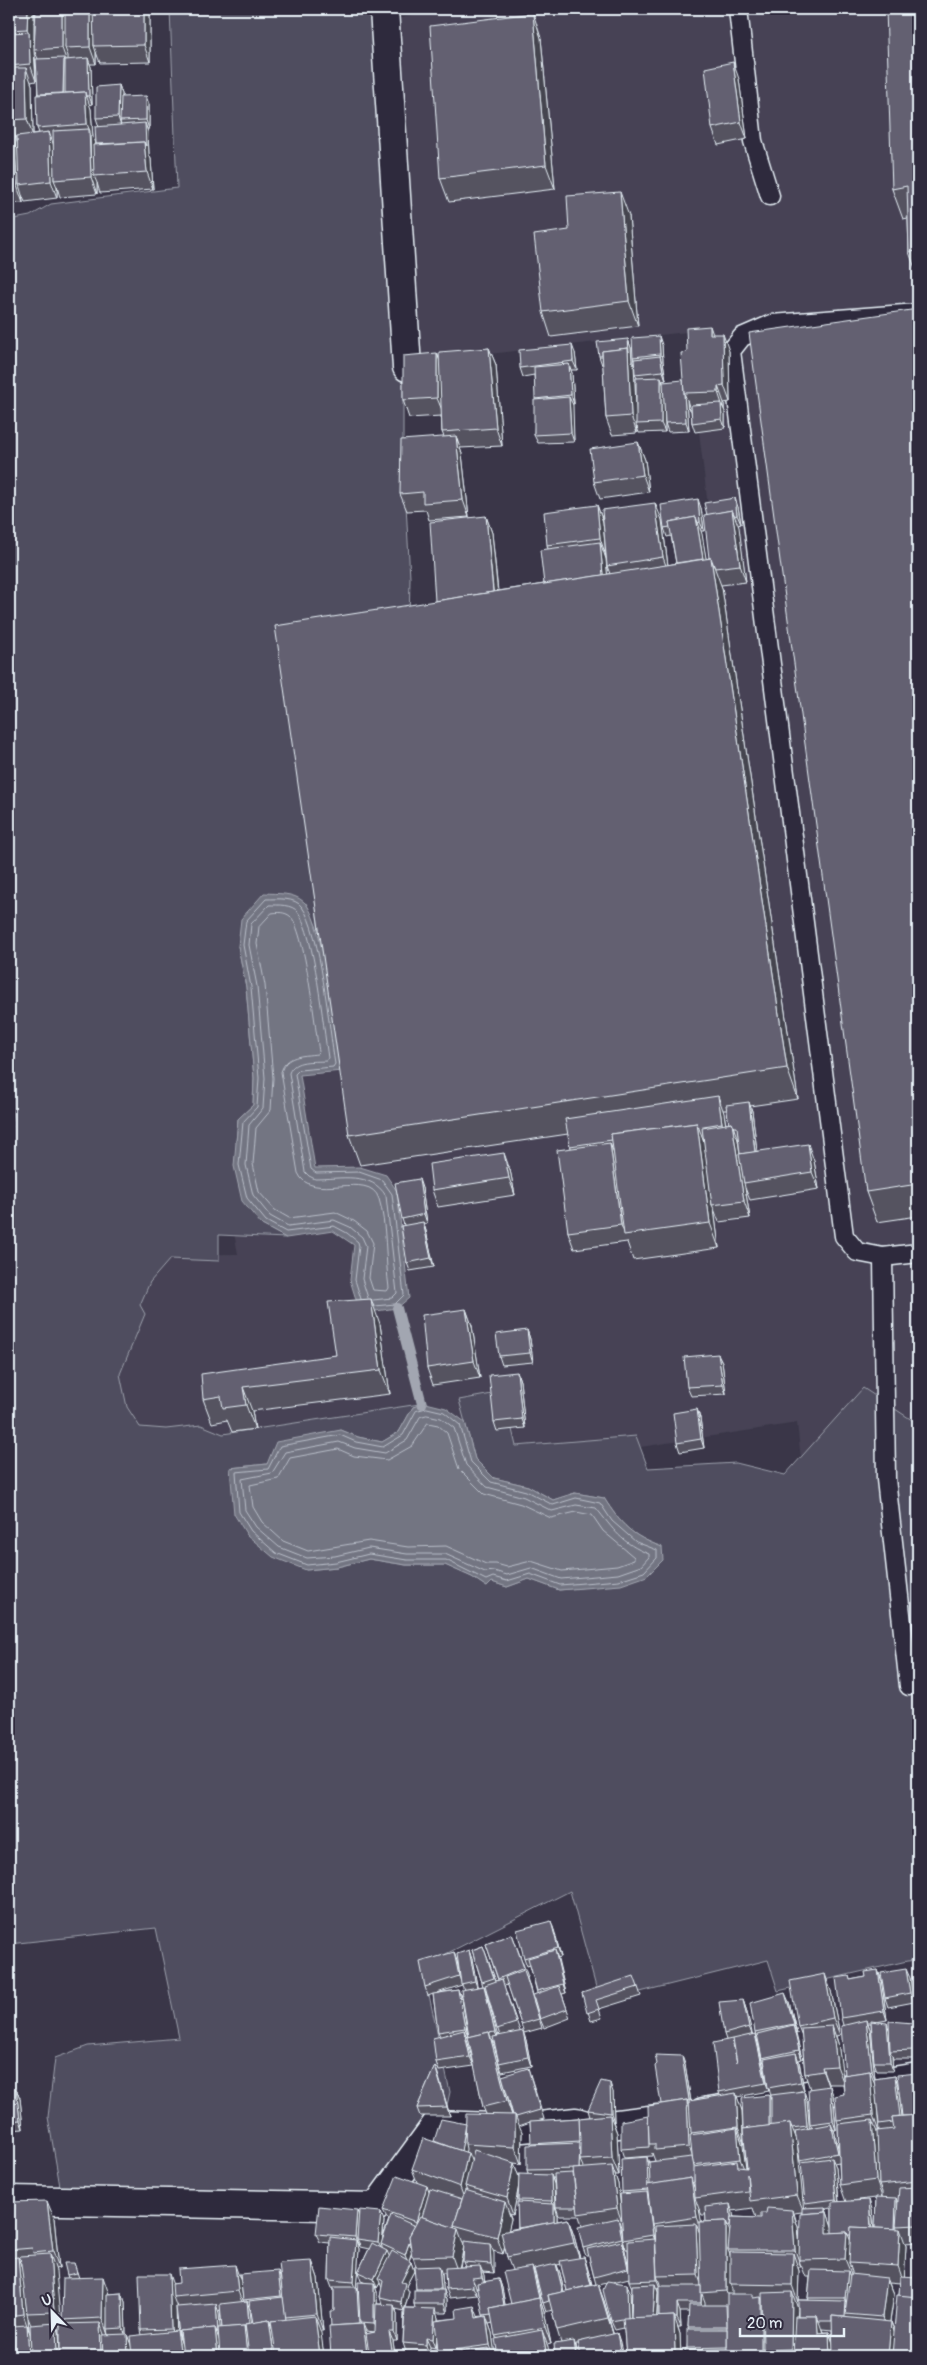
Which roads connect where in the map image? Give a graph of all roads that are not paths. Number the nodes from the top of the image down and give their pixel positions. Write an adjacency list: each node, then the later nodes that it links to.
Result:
1 (384, 9): 5 (street)
2 (738, 9): 3 (lane)
3 (770, 196)
4 (918, 313): 7 (lane)
5 (407, 367)
6 (918, 1253): 7 (lane)
7 (883, 1257): 8 (lane)
8 (909, 1686)
9 (918, 2077): 10 (street)
10 (9, 2200)

